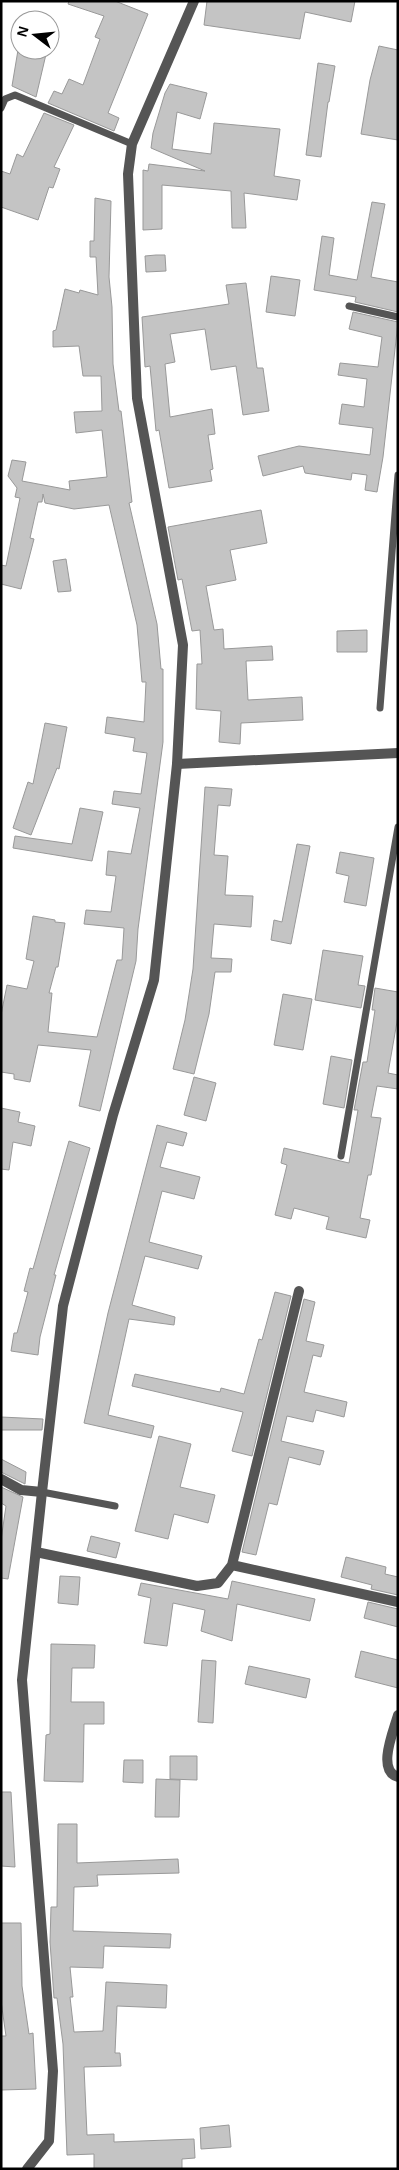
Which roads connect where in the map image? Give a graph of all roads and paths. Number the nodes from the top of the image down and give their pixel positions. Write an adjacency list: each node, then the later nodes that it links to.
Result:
1 (194, 1): 3 (street)
2 (1, 108): 3 (lane)
3 (132, 144): 9 (street)
4 (349, 306): 5 (lane)
5 (398, 317)
6 (398, 475): 7 (lane)
7 (380, 708)
8 (398, 753): 9 (street)
9 (177, 764): 14 (street)
10 (398, 827): 11 (lane)
11 (340, 1156)
12 (299, 1290): 17 (street)
13 (1, 1479): 14 (street)
14 (42, 1492): 15 (lane); 16 (street)
15 (115, 1506)
16 (36, 1552): 17 (street); 21 (street)
17 (232, 1565): 18 (street)
18 (398, 1602)
19 (398, 1715): 20 (street)
20 (398, 1777)
21 (27, 2169)

